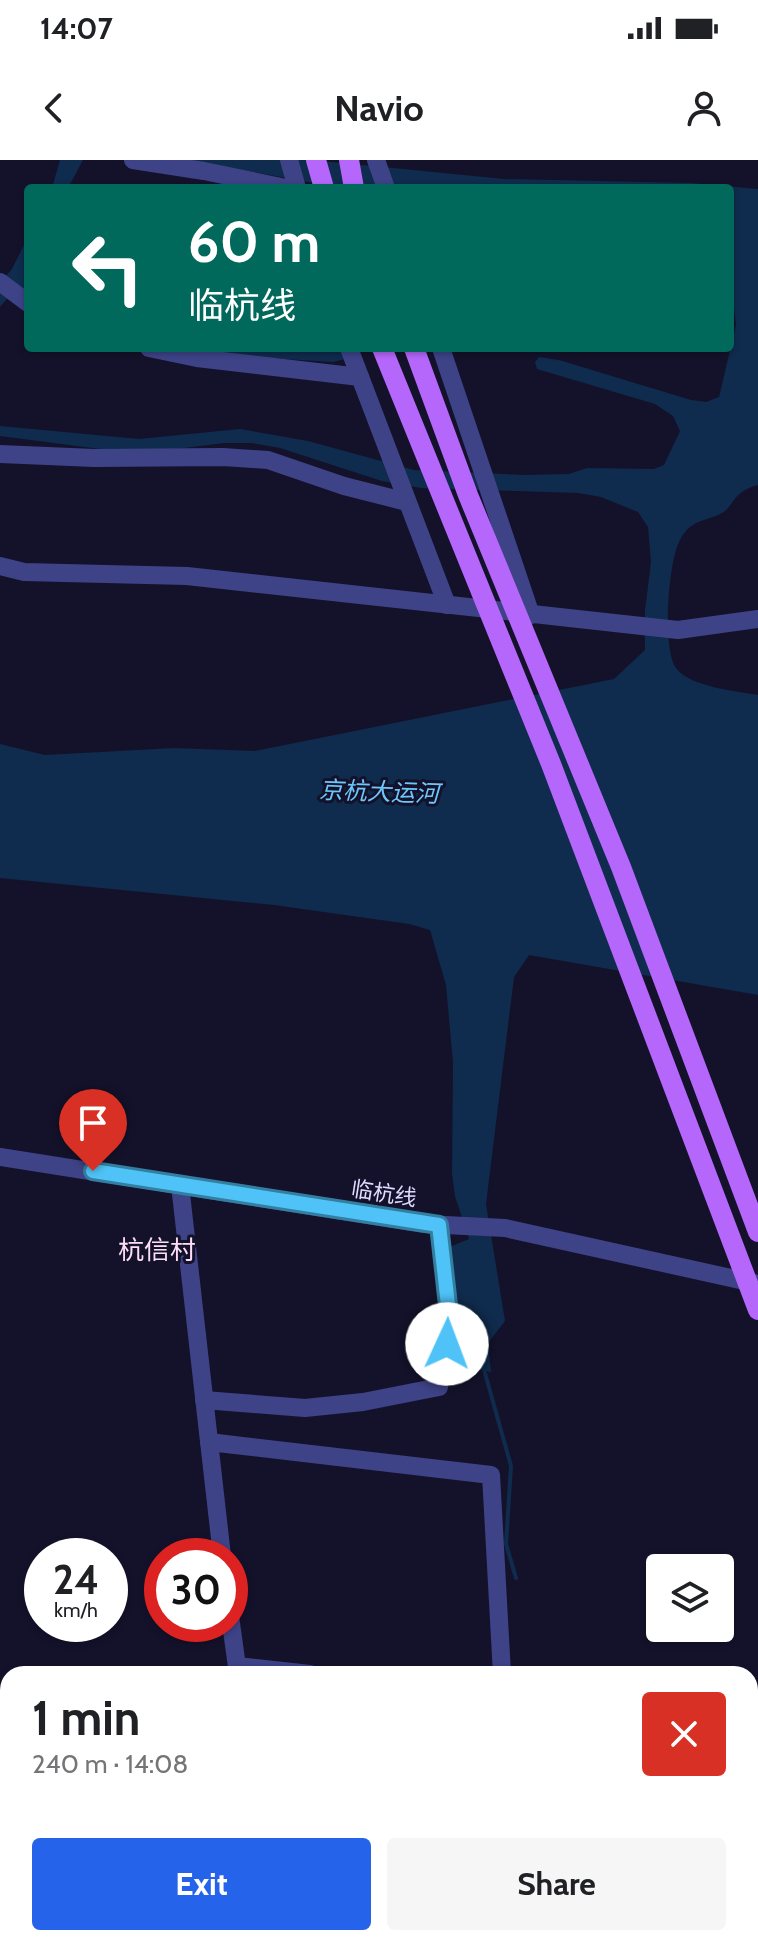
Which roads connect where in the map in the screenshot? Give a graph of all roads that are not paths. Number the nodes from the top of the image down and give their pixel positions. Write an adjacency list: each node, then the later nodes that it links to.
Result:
1 (133, 160): 5 (street)
2 (316, 160): 6 (main road)
3 (349, 160): 7 (main road)
4 (376, 160): 8 (street)
5 (292, 178)
6 (323, 184)
7 (353, 184)
8 (385, 184)
9 (0, 282): 10 (street)
10 (24, 300)
11 (168, 352): 16 (street)
12 (350, 352): 16 (street)
13 (384, 352): 28 (main road)
14 (415, 352): 26 (main road)
15 (442, 352): 21 (street)
16 (360, 377): 18 (street)
17 (0, 454): 18 (street)
18 (405, 494): 20 (street)
19 (0, 566): 20 (street)
20 (447, 605): 21 (street)
21 (531, 615): 22 (street)
22 (758, 619)
23 (0, 1157): 24 (street, 临杭线)
24 (180, 1185): 25 (street, 临杭线); 29 (street)
25 (439, 1225): 27 (street, 临杭线); 29 (street)
26 (758, 1232)
27 (758, 1284)
28 (758, 1310)
29 (204, 1400): 30 (street)
30 (209, 1442): 31 (street); 34 (street)
31 (220, 1538)
32 (234, 1642): 33 (street)
33 (237, 1666)
34 (502, 1666)

